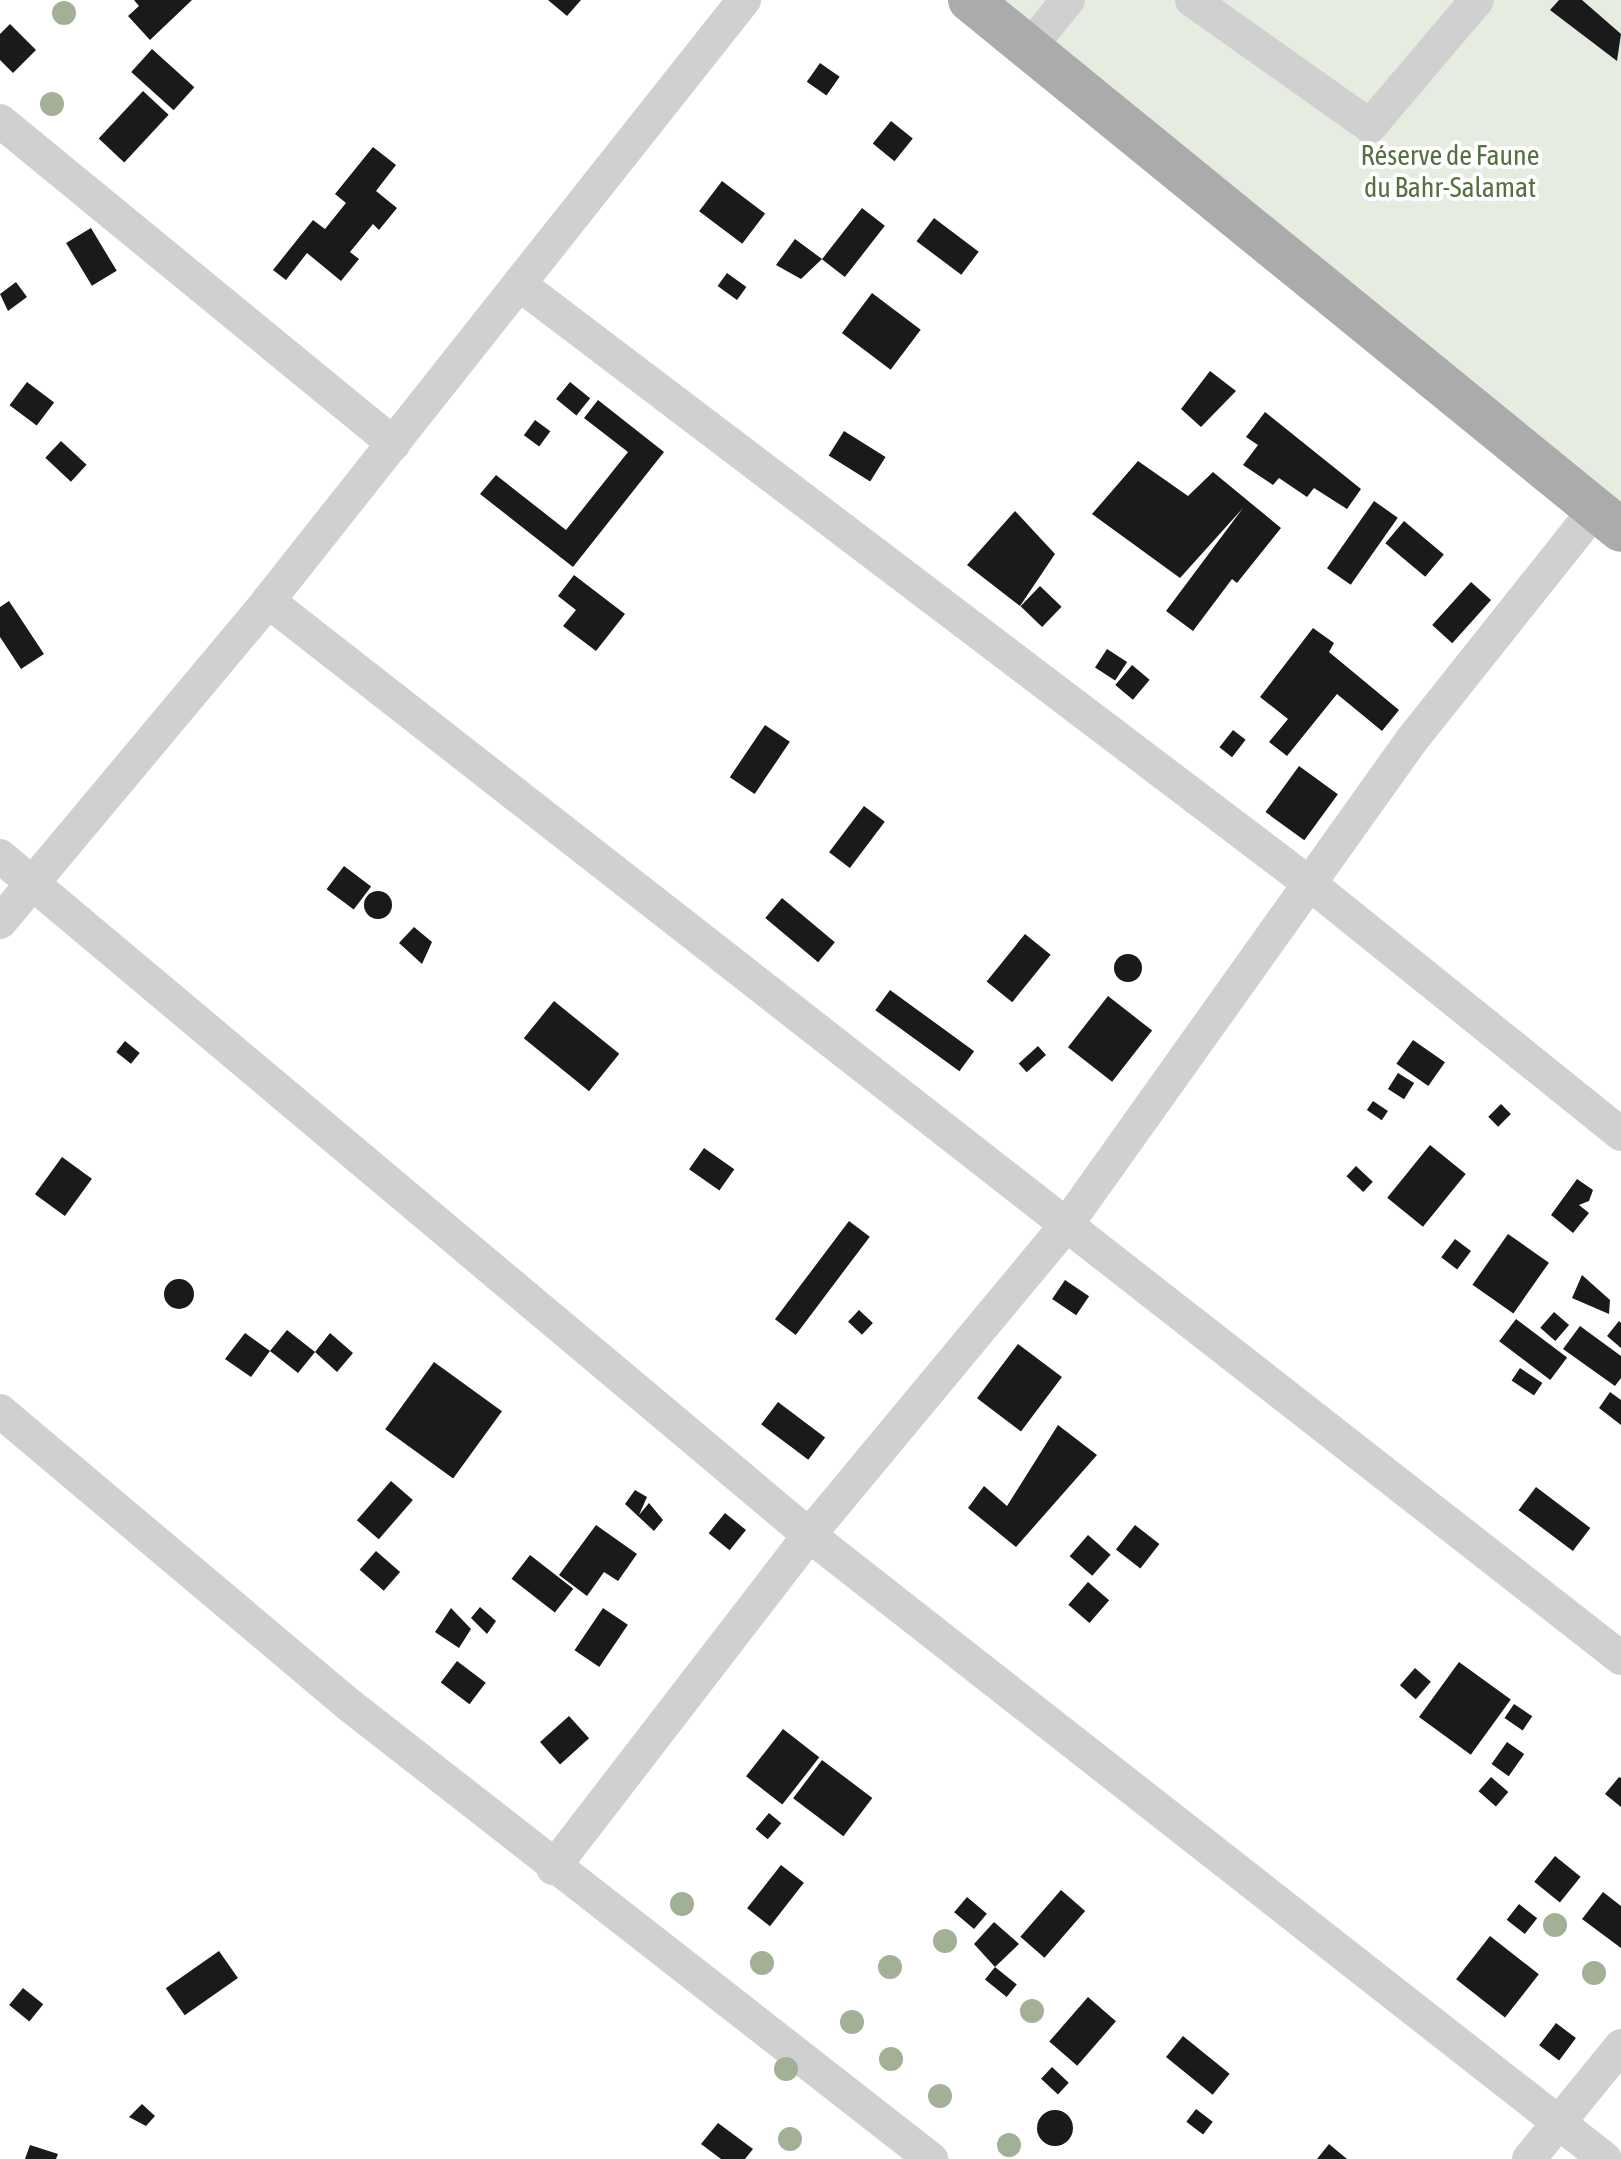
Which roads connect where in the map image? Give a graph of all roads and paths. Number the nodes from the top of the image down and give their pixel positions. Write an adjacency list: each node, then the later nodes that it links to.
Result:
1 (744, 0): 8 (street)
2 (970, 0): 6 (main road)
3 (1068, 0): 6 (street)
4 (1192, 0): 5 (street)
5 (1477, 0)
6 (1029, 48): 10 (main road)
7 (0, 121): 9 (street)
8 (519, 284): 9 (street); 13 (street)
9 (394, 444): 11 (street)
10 (1608, 520): 13 (street)
11 (268, 601): 14 (street); 17 (street)
12 (0, 856): 14 (street)
13 (1310, 884): 16 (street); 17 (street)
14 (29, 886): 15 (street); 19 (street)
15 (0, 922)
16 (1621, 1134)
17 (1067, 1224): 19 (street); 20 (street)
18 (0, 1411): 21 (street)
19 (809, 1535): 21 (street); 23 (street)
20 (1621, 1658)
21 (553, 1868): 24 (street)
22 (1621, 2046): 23 (street)
23 (1559, 2124): 25 (street); 26 (street)
24 (931, 2159)
25 (1529, 2159)
26 (1605, 2159)

